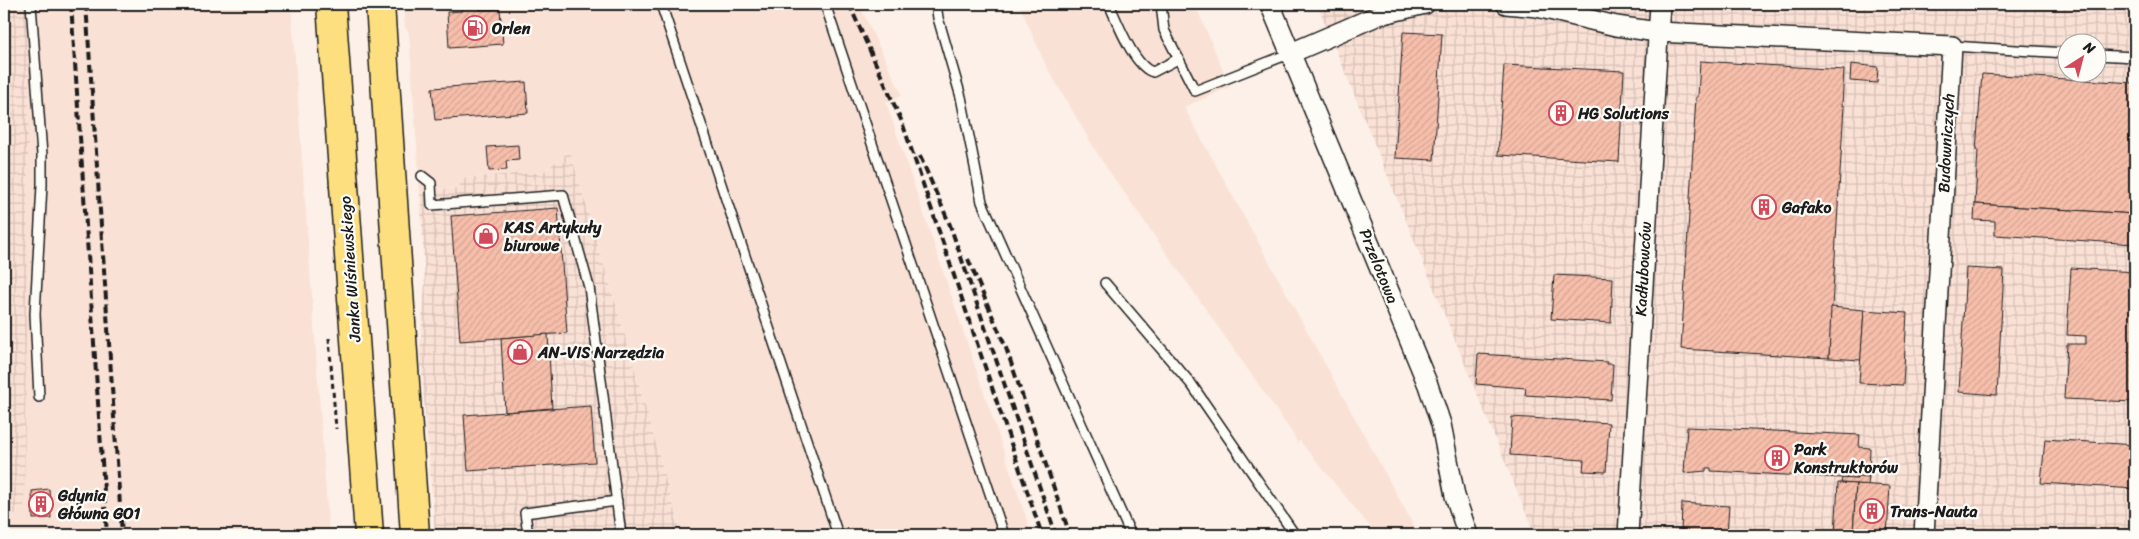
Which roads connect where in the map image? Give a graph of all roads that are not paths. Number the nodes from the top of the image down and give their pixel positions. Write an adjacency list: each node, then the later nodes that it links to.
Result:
1 (31, 4): 25 (lane)
2 (331, 4): 27 (highway, Janka Wiśniewskiego)
3 (380, 4): 28 (highway)
4 (661, 4): 31 (lane)
5 (825, 4): 32 (lane)
6 (930, 4): 15 (lane)
7 (936, 4): 15 (lane)
8 (1109, 4): 22 (lane)
9 (1161, 4): 22 (lane)
10 (1270, 4): 19 (street, Przelotowa)
11 (1425, 4): 19 (street)
12 (1506, 4): 14 (street)
13 (1660, 4): 16 (street, Kadłubowców)
14 (1566, 8): 16 (street)
15 (938, 18): 33 (lane)
16 (1657, 32): 17 (street); 36 (street, Kadłubowców)
17 (1952, 46): 18 (lane); 37 (street, Budowniczych)
18 (2056, 52)
19 (1290, 53): 22 (lane); 35 (street, Przelotowa)
20 (2106, 55): 21 (lane)
21 (2135, 57)
22 (1178, 60)
23 (422, 176): 26 (lane)
24 (1105, 283): 34 (lane)
25 (39, 397)
26 (616, 502): 29 (lane); 30 (lane)
27 (369, 535)
28 (414, 535)
29 (528, 535)
30 (621, 535)
31 (838, 535)
32 (1004, 535)
33 (1131, 535)
34 (1295, 535)
35 (1468, 535)
36 (1628, 535)
37 (1924, 535)

